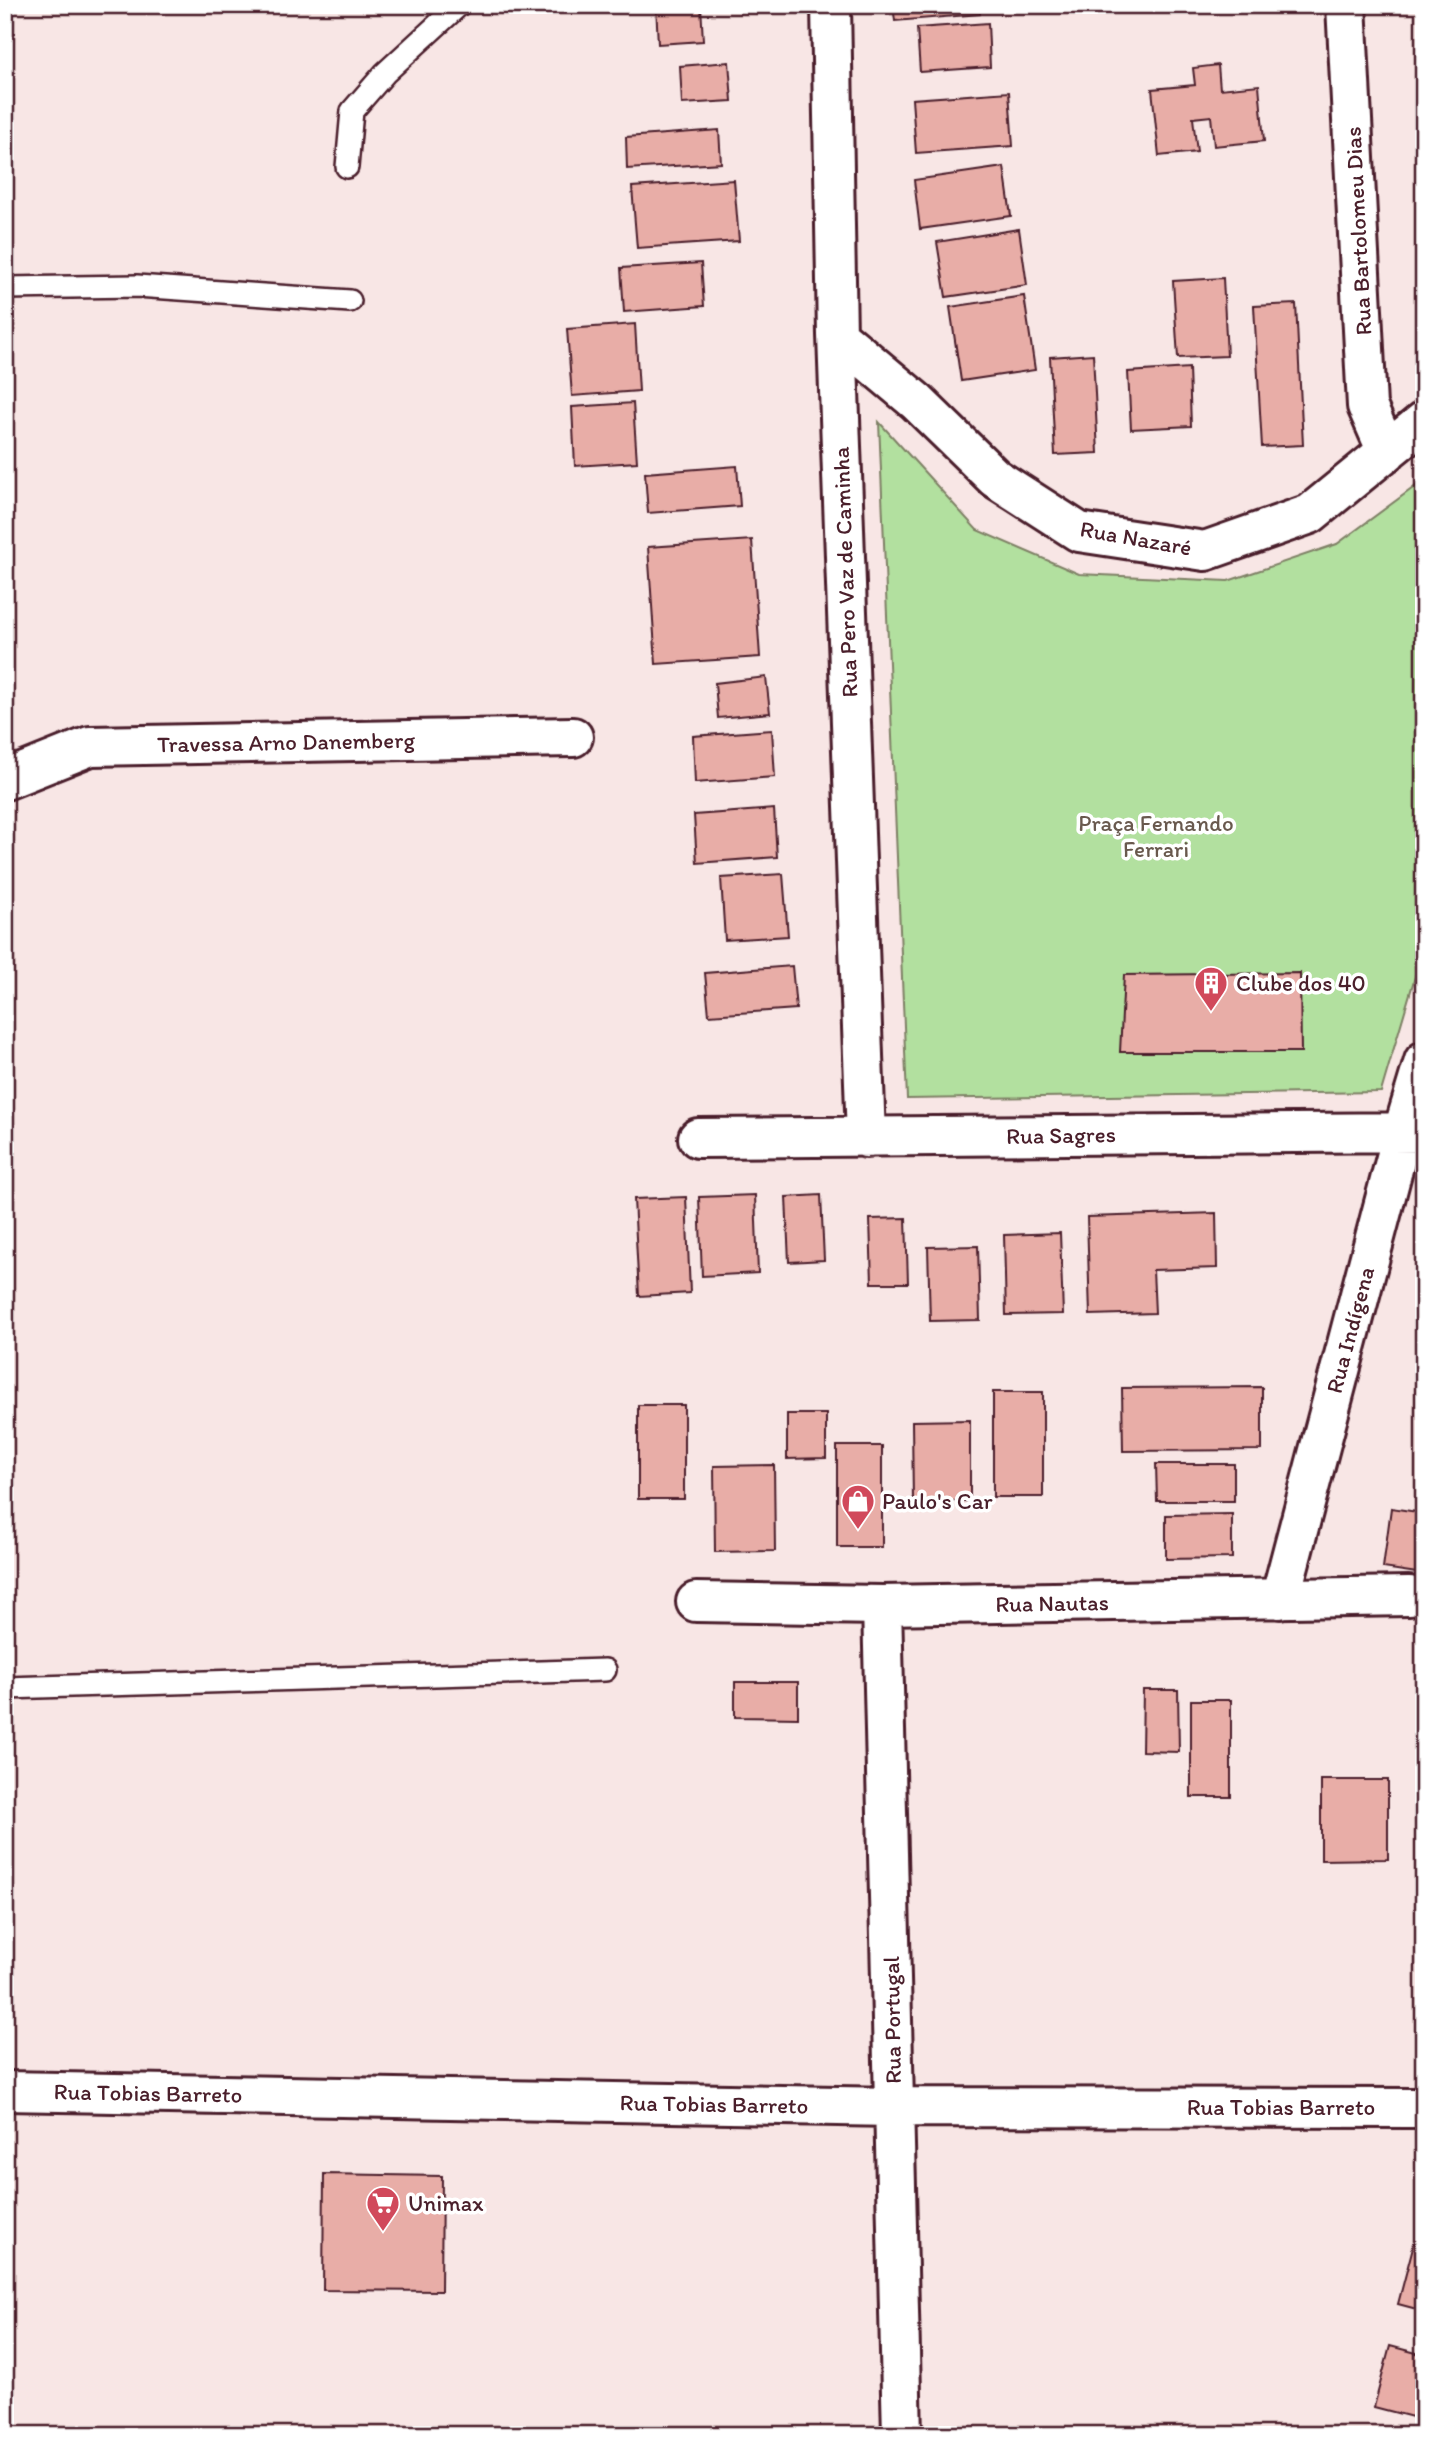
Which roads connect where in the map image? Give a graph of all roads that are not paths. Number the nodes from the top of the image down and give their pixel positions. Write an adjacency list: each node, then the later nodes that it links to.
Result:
1 (459, 5): 4 (lane)
2 (831, 5): 7 (street, Rua Pero Vaz de Caminha)
3 (1346, 5): 9 (street, Rua Bartolomeu Dias)
4 (347, 167)
5 (5, 288): 6 (lane)
6 (350, 301)
7 (837, 335): 9 (street, Rua Nazaré); 15 (street, Rua Pero Vaz de Caminha)
8 (1424, 421): 9 (street, Rua Nazaré)
9 (1387, 452)
10 (573, 737): 11 (street, Travessa Arno Danemberg)
11 (5, 780)
12 (1424, 1061): 13 (street, Rua Indígena)
13 (1413, 1131): 15 (street, Rua Sagres); 17 (street, Rua Indígena)
14 (698, 1138): 15 (street, Rua Sagres)
15 (866, 1138)
16 (1409, 1596): 17 (street, Rua Nautas)
17 (1280, 1600): 19 (street, Rua Nautas)
18 (696, 1602): 19 (street, Rua Nautas)
19 (882, 1605): 23 (street, Rua Portugal)
20 (605, 1670): 21 (lane)
21 (5, 1688)
22 (5, 2091): 23 (street, Rua Tobias Barreto)
23 (894, 2107): 24 (street, Rua Tobias Barreto); 25 (street, Rua Portugal)
24 (1424, 2108)
25 (902, 2435)

